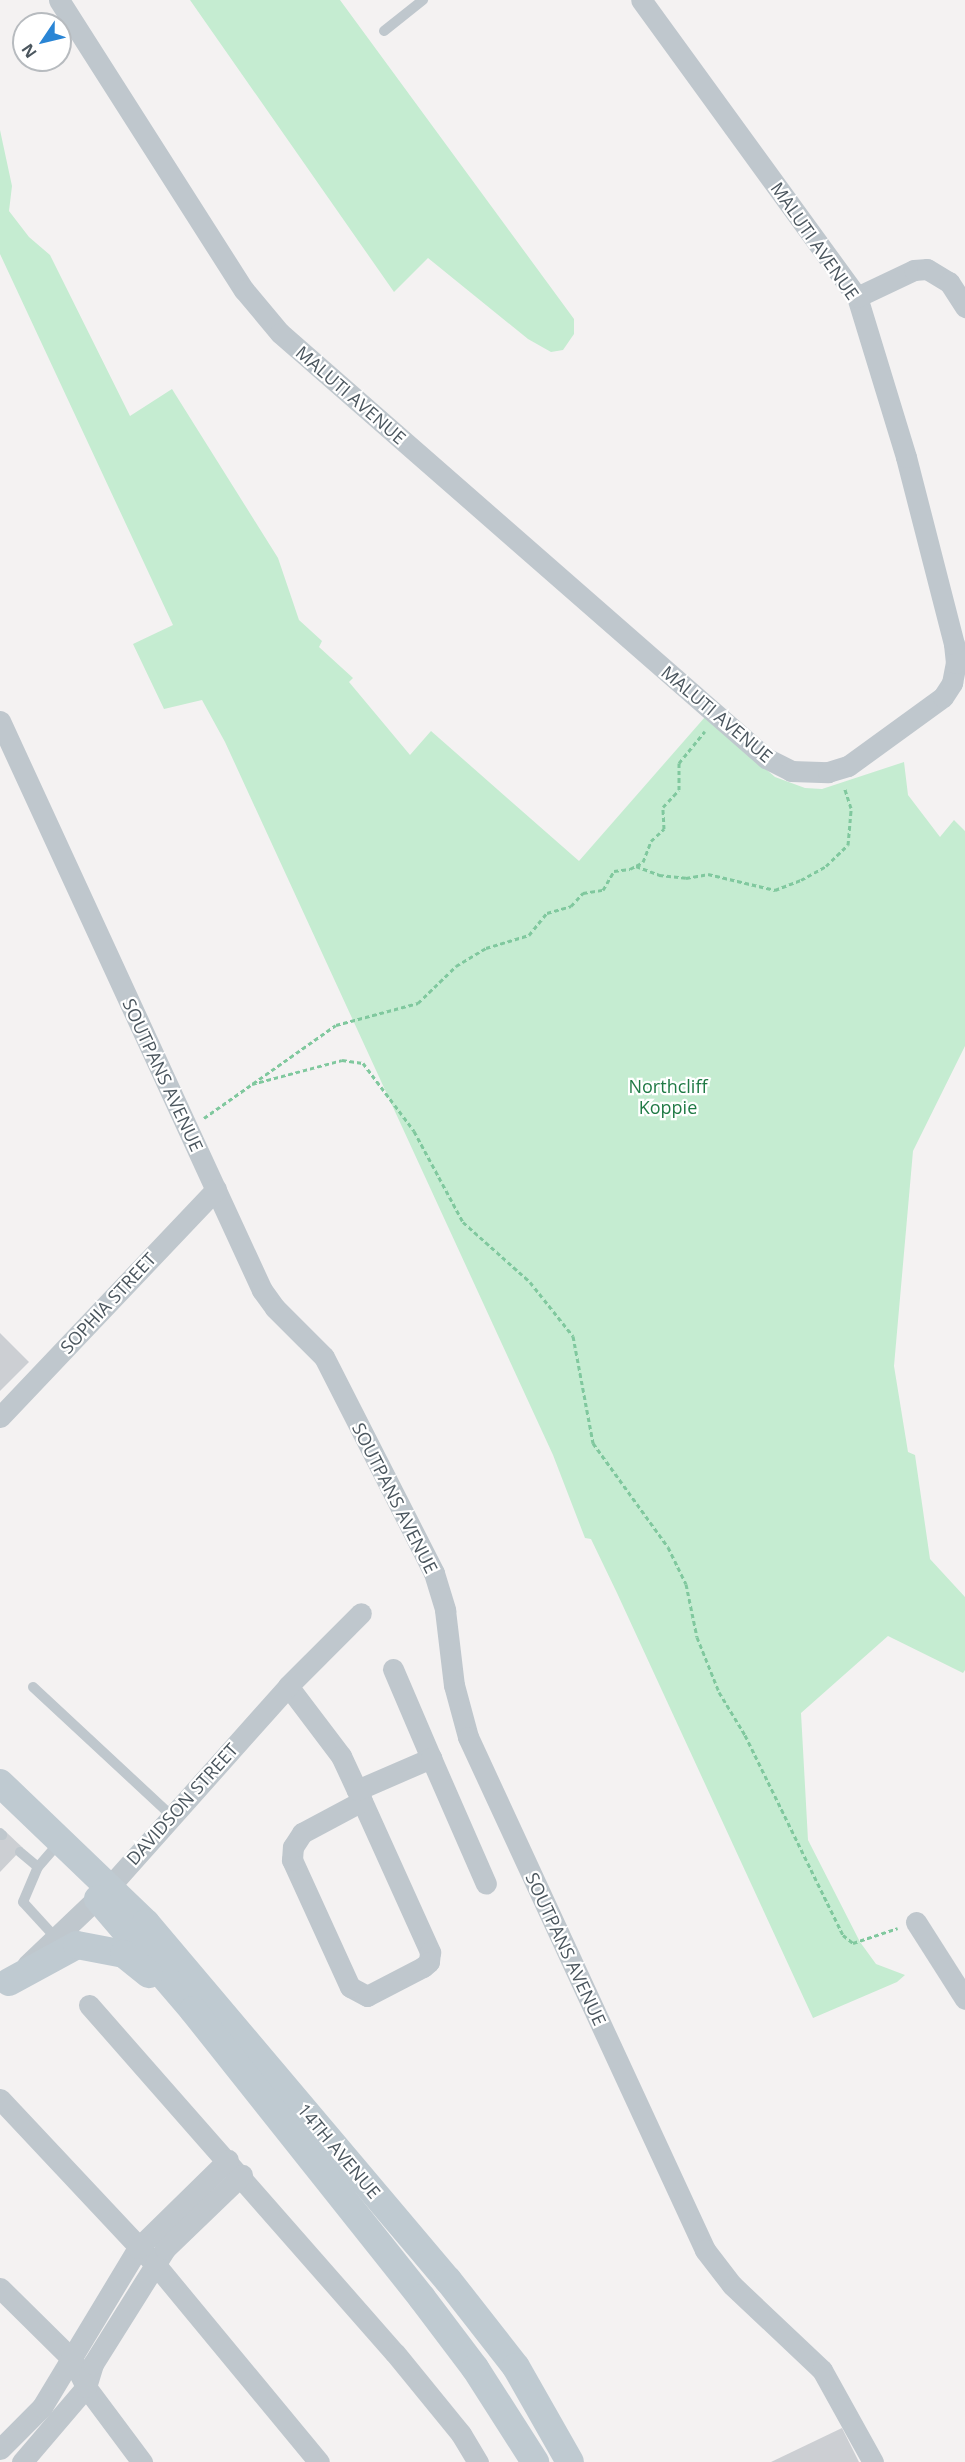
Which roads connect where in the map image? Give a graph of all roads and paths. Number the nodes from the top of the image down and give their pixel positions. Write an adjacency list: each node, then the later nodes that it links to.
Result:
1 (59, 0): 7 (street, MALUTI AVENUE)
2 (423, 0): 4 (lane)
3 (641, 0): 5 (street, MALUTI AVENUE)
4 (384, 31)
5 (857, 297): 6 (street); 9 (street, MALUTI AVENUE)
6 (965, 306)
7 (718, 716): 9 (street, MALUTI AVENUE); 10 (path)
8 (1, 724): 12 (street, SOUTPANS AVENUE)
9 (842, 768): 10 (path)
10 (636, 866): 11 (path)
11 (252, 1084): 12 (path); 28 (path)
12 (188, 1129): 13 (street, SOUTPANS AVENUE)
13 (216, 1189): 14 (street, SOPHIA STREET); 50 (street, SOUTPANS AVENUE)
14 (0, 1417)
15 (361, 1613): 17 (street, DAVIDSON STREET)
16 (393, 1669): 19 (street)
17 (288, 1686): 21 (street); 22 (street, DAVIDSON STREET)
18 (33, 1687): 22 (lane)
19 (431, 1758): 21 (street); 26 (street)
20 (2, 1790): 23 (main road, 14TH AVENUE)
21 (359, 1796): 21 (street)
22 (172, 1816): 27 (street, DAVIDSON STREET)
23 (61, 1841): 25 (lane); 27 (main road, 14TH AVENUE)
24 (20, 1852): 25 (lane)
25 (38, 1867): 29 (lane)
26 (486, 1884)
27 (104, 1891): 29 (street, DAVIDSON STREET); 33 (main road, 14TH AVENUE); 49 (main road, 14TH AVENUE)
28 (916, 1922): 31 (street)
29 (55, 1937): 30 (street, DAVIDSON STREET)
30 (4, 1987): 33 (main road)
31 (965, 1999)
32 (89, 2005): 35 (street)
33 (193, 2010): 48 (main road, 14TH AVENUE)
34 (0, 2099): 36 (street)
35 (235, 2167): 36 (street); 37 (street); 47 (street)
36 (138, 2248): 37 (street); 39 (street)
37 (154, 2264): 40 (street); 46 (street)
38 (0, 2288): 39 (street)
39 (72, 2359): 40 (street); 41 (street)
40 (86, 2387): 44 (street); 45 (street)
41 (0, 2449)
42 (0, 2458): 43 (street)
43 (4, 2462)
44 (22, 2462)
45 (142, 2462)
46 (319, 2462)
47 (478, 2462)
48 (535, 2462)
49 (570, 2462)
50 (873, 2462)

